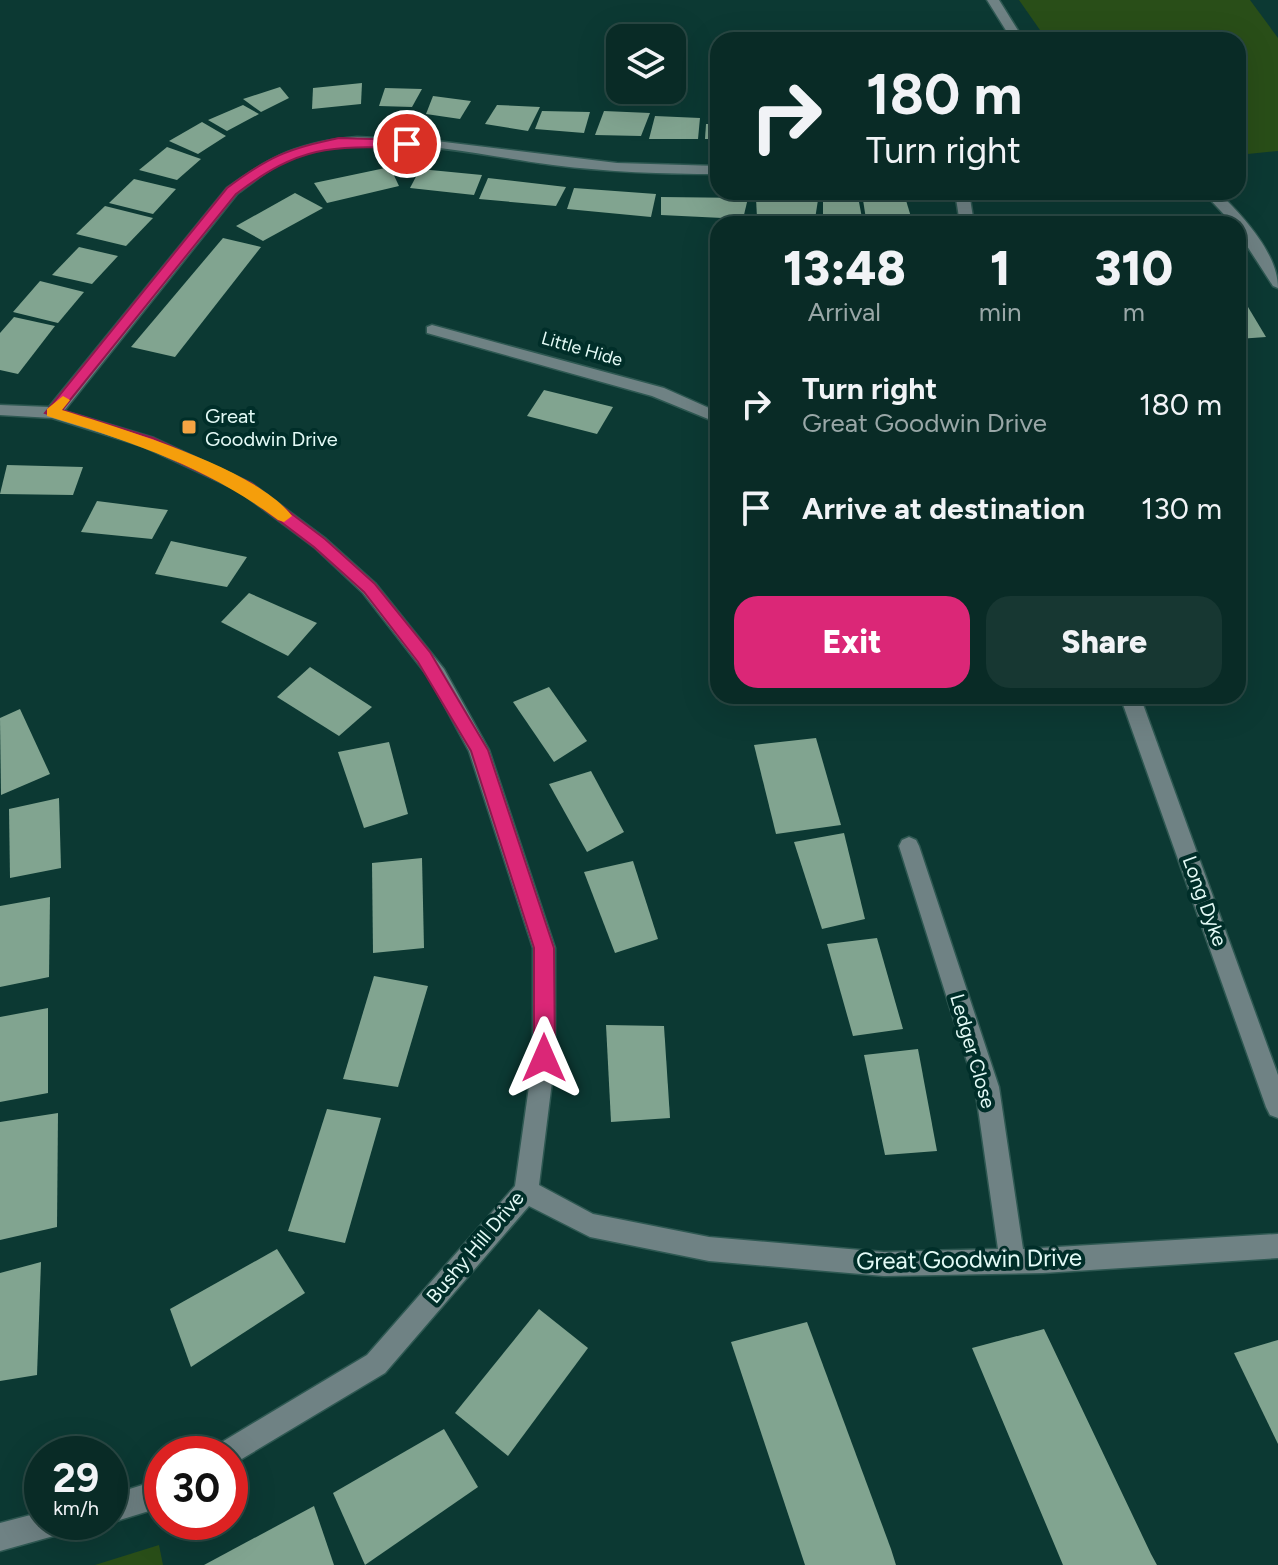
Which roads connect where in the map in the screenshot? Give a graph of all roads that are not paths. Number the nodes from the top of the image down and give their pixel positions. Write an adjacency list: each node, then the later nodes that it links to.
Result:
1 (993, 0): 2 (street)
2 (1013, 32)
3 (710, 170): 10 (street)
4 (1218, 200): 5 (street)
5 (1235, 216)
6 (1246, 234): 7 (street)
7 (1278, 283)
8 (432, 330): 11 (street, Little Hide)
9 (0, 410): 10 (street, Bushy Hill Drive)
10 (53, 413): 15 (street, Bushy Hill Drive)
11 (710, 415)
12 (1133, 704): 14 (street, Long Dyke)
13 (909, 846): 17 (street, Ledger Close)
14 (1278, 1107)
15 (526, 1191): 17 (street, Great Goodwin Drive); 18 (street, Bushy Hill Drive)
16 (1278, 1246): 17 (street, Great Goodwin Drive)
17 (1012, 1261)
18 (248, 1441)
19 (24, 1531): 20 (street)
20 (0, 1537)

